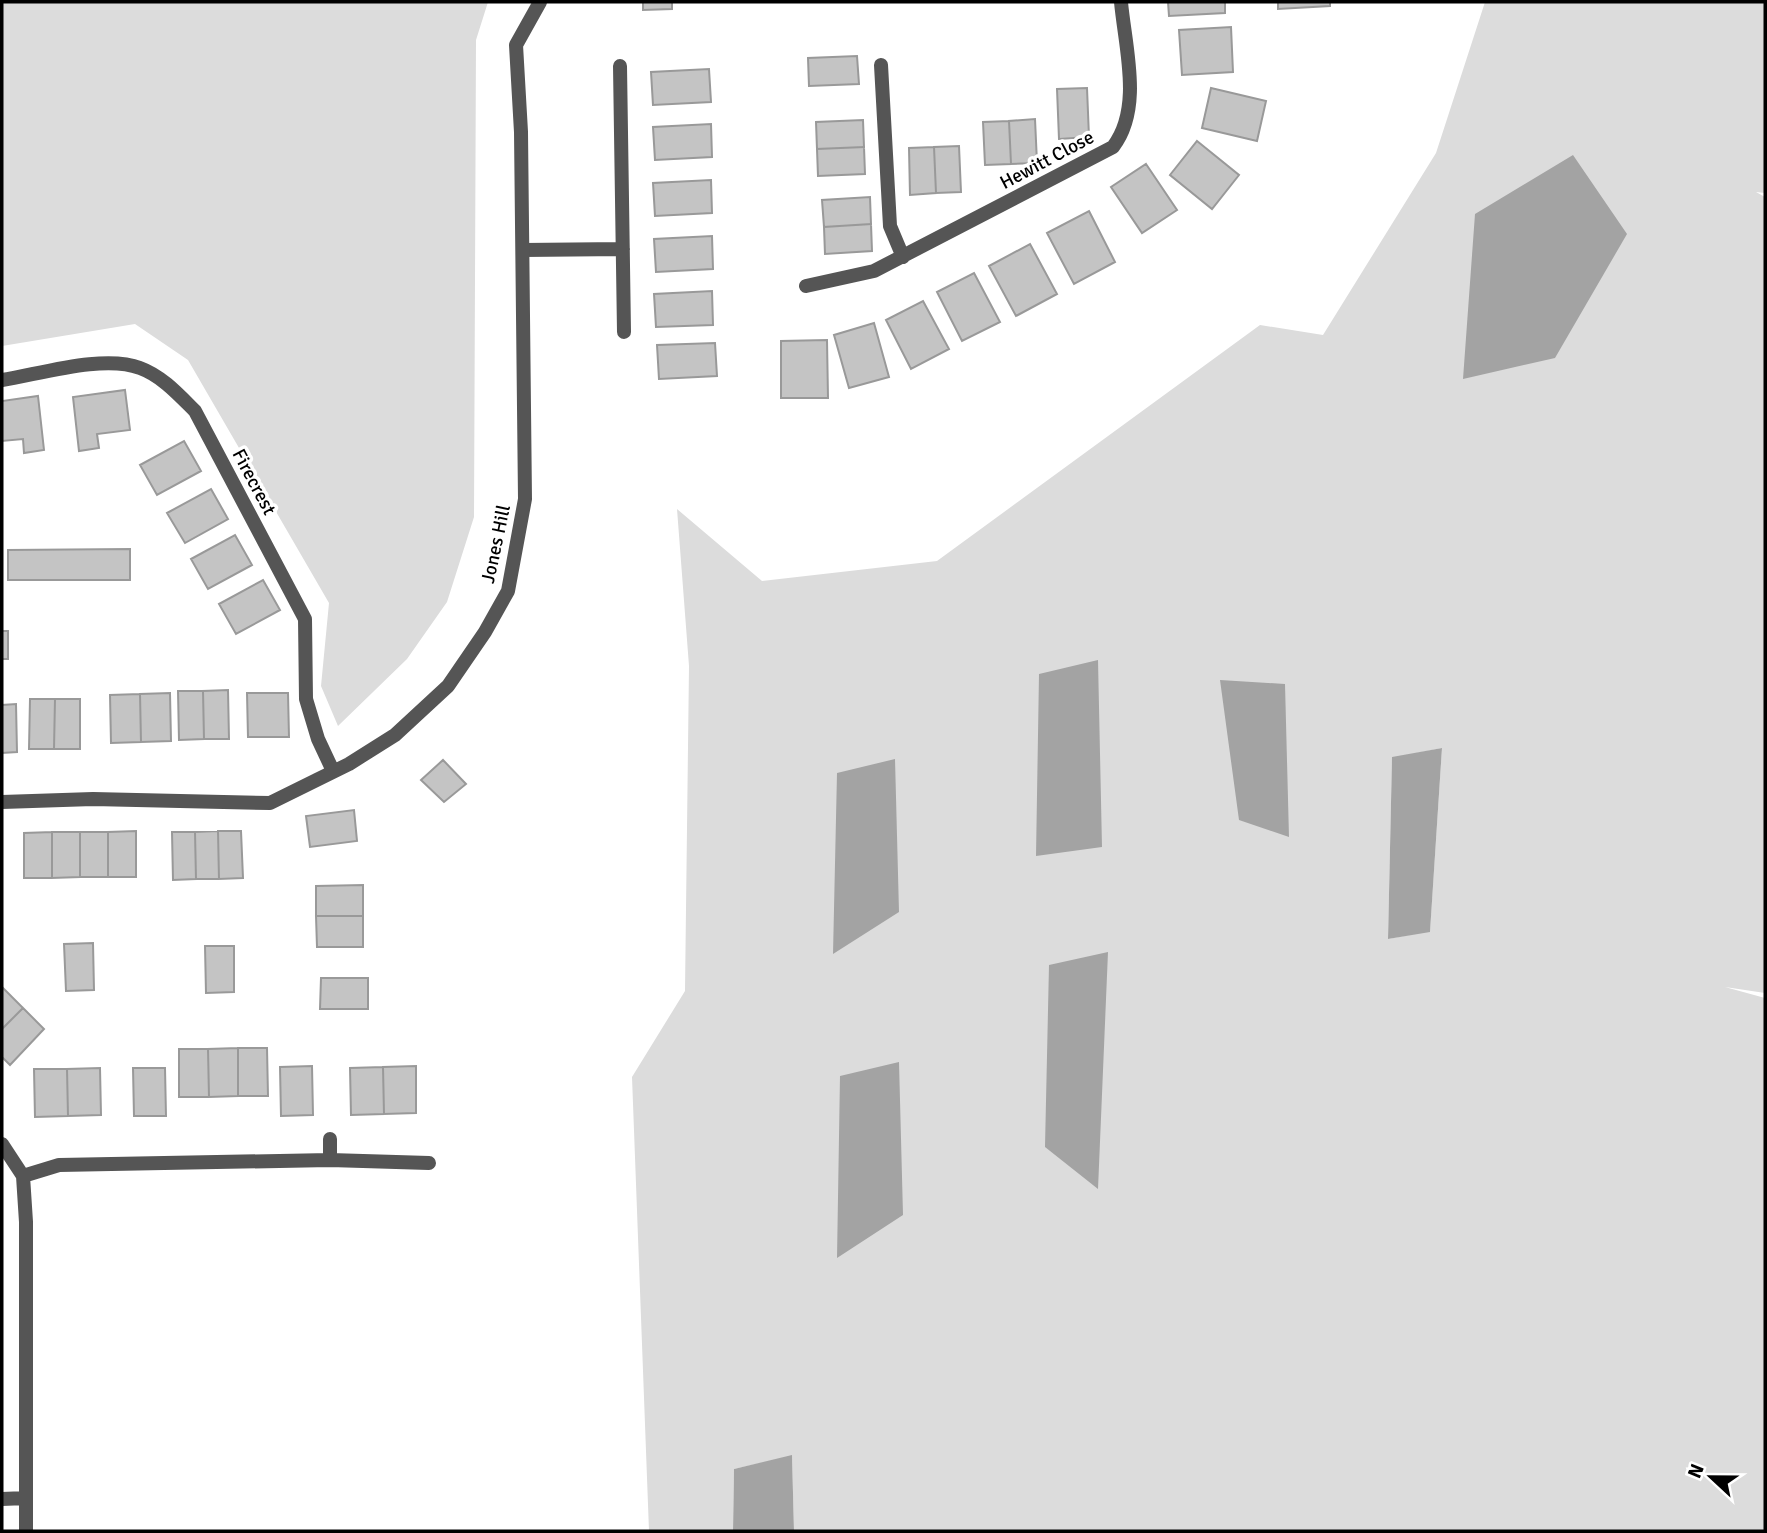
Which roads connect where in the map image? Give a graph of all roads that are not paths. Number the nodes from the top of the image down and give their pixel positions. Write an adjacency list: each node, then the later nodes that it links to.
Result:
1 (540, 2): 6 (street, Jones Hill)
2 (1121, 2): 7 (street, Hewitt Close)
3 (881, 65): 7 (street)
4 (620, 66): 5 (street)
5 (622, 249): 6 (street); 9 (street)
6 (523, 250): 11 (street, Jones Hill)
7 (902, 257): 8 (street, Hewitt Close)
8 (806, 286)
9 (624, 332)
10 (2, 380): 11 (street, Firecrest)
11 (333, 771): 12 (street, Jones Hill)
12 (2, 802)
13 (330, 1139): 15 (street)
14 (2, 1144): 17 (street)
15 (330, 1160): 16 (street); 17 (street)
16 (429, 1163)
17 (23, 1176): 18 (street)
18 (26, 1498): 19 (street); 20 (street)
19 (2, 1499)
20 (26, 1531)

